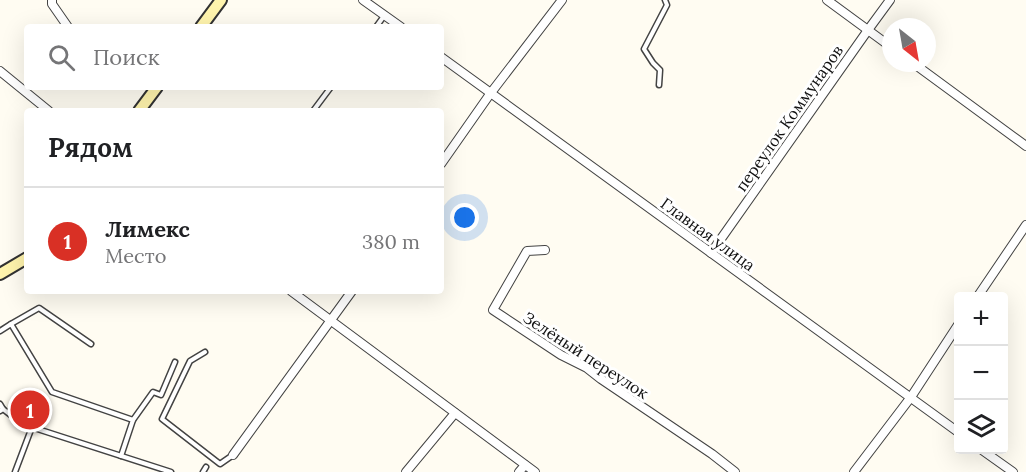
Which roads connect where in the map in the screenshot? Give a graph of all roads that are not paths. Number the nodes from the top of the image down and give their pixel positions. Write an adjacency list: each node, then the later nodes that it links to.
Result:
1 (52, 0): 9 (street)
2 (221, 0): 10 (street)
3 (363, 0): 8 (street)
4 (562, 0): 21 (street)
5 (665, 0): 18 (lane)
6 (827, 0): 13 (street)
7 (890, 0): 13 (street, переулок Коммунаров)
8 (385, 15): 11 (lane); 12 (street)
9 (66, 24)
10 (203, 24)
11 (378, 24)
12 (397, 24)
13 (868, 30): 14 (street); 29 (street, переулок Коммунаров)
14 (882, 40)
15 (444, 59): 21 (street, Главная улица)
16 (0, 71): 22 (street)
17 (925, 72): 25 (street)
18 (659, 85)
19 (155, 90): 23 (street)
20 (329, 90): 24 (lane)
21 (490, 94): 26 (street); 29 (street, Главная улица)
22 (45, 108)
23 (141, 108)
24 (315, 108)
25 (1026, 146)
26 (444, 160)
27 (1026, 225): 32 (street)
28 (545, 250): 60 (street, Зелёный переулок)
29 (711, 253): 42 (street, Главная улица)
30 (24, 260): 31 (street)
31 (0, 274)
32 (981, 292)
33 (295, 294): 35 (street)
34 (350, 294): 35 (street)
35 (332, 320): 45 (street); 50 (street)
36 (11, 324): 37 (lane); 39 (lane); 46 (lane)
37 (0, 331)
38 (954, 331): 42 (street)
39 (91, 344)
40 (205, 352): 50 (lane)
41 (175, 363): 46 (lane)
42 (911, 396): 48 (street, Главная улица); 61 (street)
43 (0, 404): 44 (lane)
44 (2, 410): 47 (lane)
45 (455, 413): 52 (street); 57 (street)
46 (133, 420): 51 (lane)
47 (32, 427): 51 (lane); 54 (lane)
48 (954, 429)
49 (987, 454): 62 (street)
50 (233, 455)
51 (121, 456): 55 (lane)
52 (525, 465): 58 (street); 59 (street)
53 (206, 467): 56 (lane)
54 (15, 472)
55 (171, 472)
56 (202, 472)
57 (406, 472)
58 (519, 472)
59 (535, 472)
60 (735, 472)
61 (854, 472)
62 (1012, 472)

